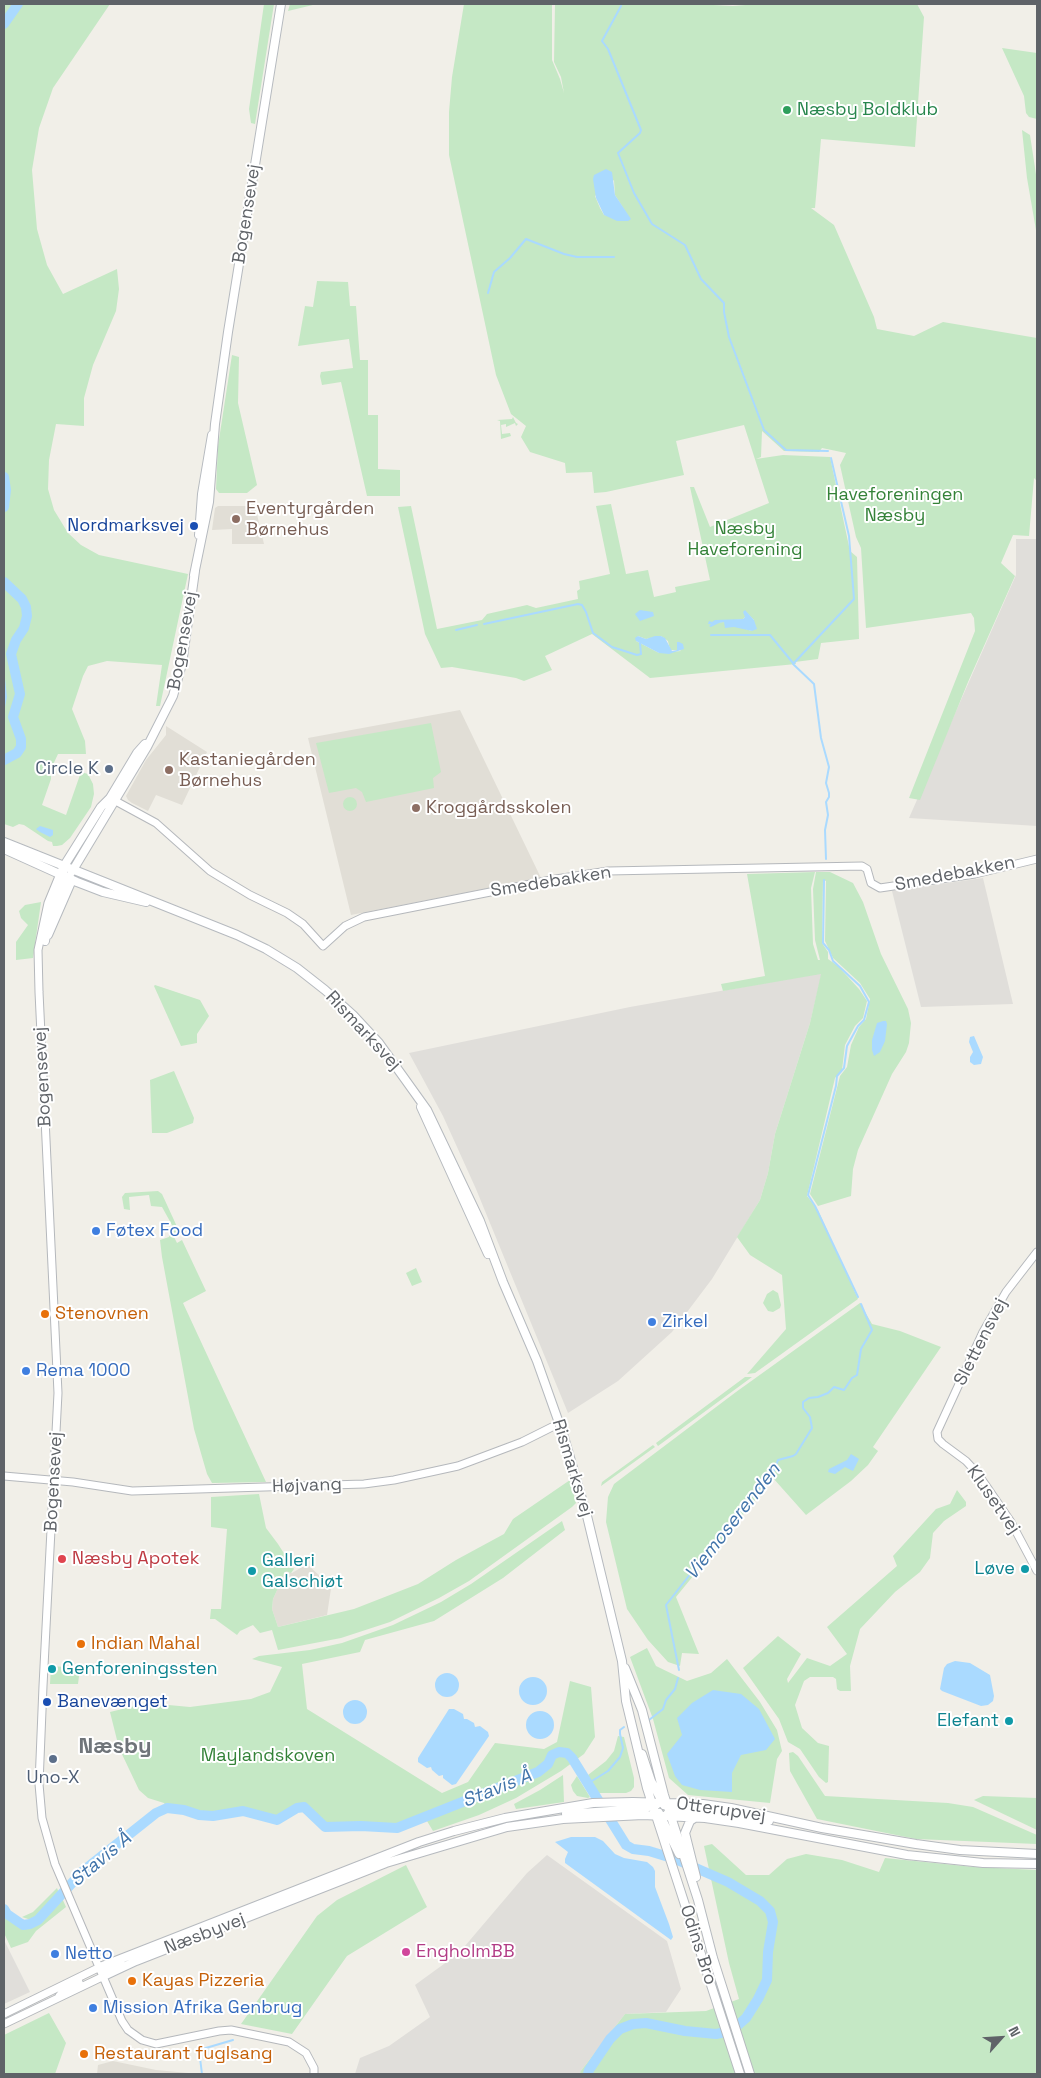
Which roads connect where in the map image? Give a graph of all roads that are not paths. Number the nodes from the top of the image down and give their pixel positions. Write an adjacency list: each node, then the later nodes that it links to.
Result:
1 (281, 4): 2 (main road, Bogensevej)
2 (112, 800): 5 (street, Smedebakken); 6 (main road, Bogensevej); 7 (main road); 7 (main road, Bogensevej)
3 (4, 842): 7 (main road, Rismarksvej)
4 (4, 849): 7 (main road)
5 (1037, 859)
6 (79, 860): 7 (main road, Bogensevej); 8 (main road)
7 (65, 873): 8 (main road, Rismarksvej); 9 (main road, Rismarksvej); 10 (main road); 11 (street, Bogensevej)
8 (147, 898): 9 (main road, Rismarksvej)
9 (172, 909): 18 (main road, Rismarksvej)
10 (45, 941): 11 (street, Bogensevej)
11 (39, 975): 16 (street, Bogensevej)
12 (1037, 1252): 14 (street, Slettensvej)
13 (552, 1427): 16 (street, Højvang)
14 (938, 1439): 17 (street, Klusetvej)
15 (4, 1476): 16 (street, Højvang)
16 (54, 1480): 31 (street, Bogensevej)
17 (1037, 1571)
18 (622, 1661): 19 (main road, Rismarksvej); 19 (main road, Rismarksvej)
19 (661, 1808): 20 (main road, Otterupvej); 20 (main road, Otterupvej); 22 (main road, Otterupvej); 24 (main road); 25 (main road, Otterupvej); 37 (main road, Odins Bro)
20 (609, 1809): 21 (main road, Otterupvej); 21 (main road, Otterupvej)
21 (597, 1810): 23 (main road, Otterupvej); 26 (main road, Otterupvej)
22 (696, 1817): 24 (main road); 27 (main road, Otterupvej)
23 (408, 1846): 30 (main road, Næsbyvej)
24 (684, 1854): 28 (main road); 28 (main road)
25 (1037, 1854)
26 (410, 1855): 32 (main road, Næsbyvej)
27 (1037, 1863)
28 (690, 1873): 29 (main road); 29 (main road, Odins Bro)
29 (709, 1941): 38 (main road, Odins Bro)
30 (143, 1949): 31 (main road, Næsbyvej); 32 (street)
31 (100, 1967): 32 (street, Bogensevej); 33 (street); 34 (street, Næsbyvej)
32 (104, 1976): 33 (street, Næsbyvej); 36 (street, Bogensevej)
33 (56, 1999): 35 (street, Næsbyvej)
34 (4, 2014)
35 (4, 2024)
36 (314, 2074)
37 (740, 2074)
38 (750, 2074)

